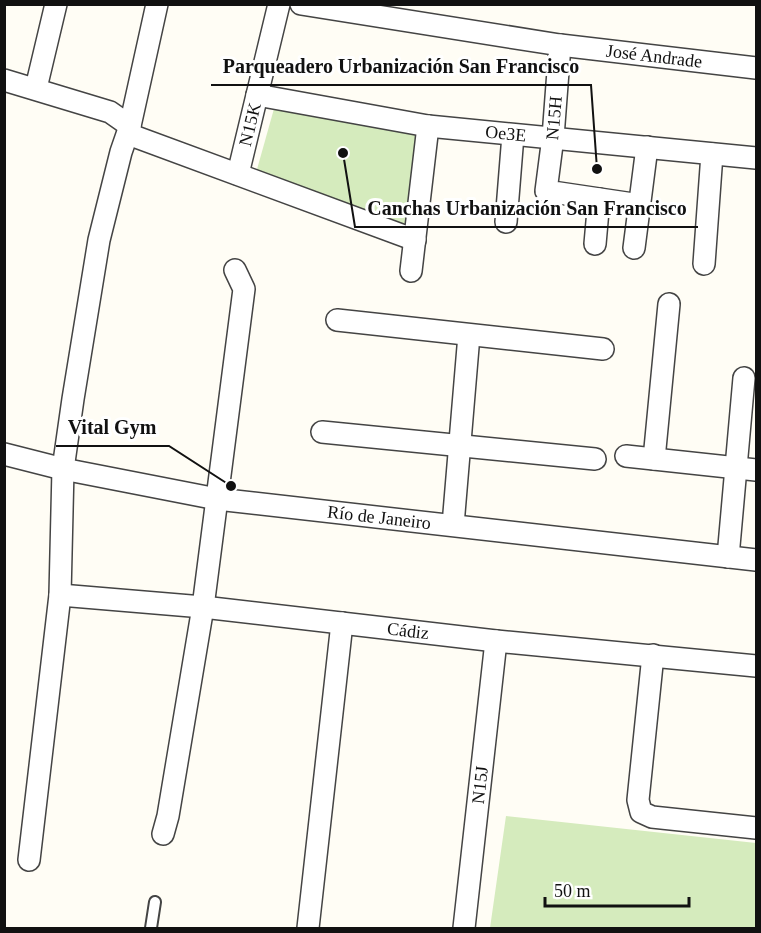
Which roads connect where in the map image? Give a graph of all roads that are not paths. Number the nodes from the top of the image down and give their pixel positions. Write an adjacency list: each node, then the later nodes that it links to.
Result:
1 (56, 4): 9 (street)
2 (157, 4): 12 (street)
3 (279, 4): 10 (street, N15K)
4 (302, 4): 5 (street, José Andrade)
5 (388, 11): 6 (street, José Andrade)
6 (560, 45): 7 (street, José Andrade); 14 (street, N15H)
7 (756, 68)
8 (4, 80): 9 (street)
9 (36, 88): 12 (street)
10 (257, 95): 11 (street, Oe3E); 18 (street, N15K)
11 (428, 126): 13 (street, Oe3E); 22 (street)
12 (129, 130): 18 (street); 39 (street)
13 (513, 135): 14 (street, Oe3E); 21 (street)
14 (553, 137): 15 (street, Oe3E); 19 (street, N15H)
15 (647, 147): 16 (street, Oe3E); 20 (street)
16 (712, 154): 17 (street, Oe3E); 25 (street)
17 (756, 158)
18 (238, 174): 22 (street)
19 (599, 199): 20 (street); 23 (street)
20 (640, 205): 24 (street)
21 (506, 222)
22 (415, 240): 27 (street)
23 (595, 244)
24 (634, 248)
25 (704, 264)
26 (235, 270): 41 (street)
27 (411, 271)
28 (669, 304): 38 (street)
29 (337, 320): 30 (street)
30 (469, 335): 31 (street); 34 (street)
31 (603, 349)
32 (744, 378): 40 (street)
33 (322, 432): 34 (street)
34 (459, 447): 37 (street); 42 (street)
35 (4, 454): 39 (street, Río de Janeiro)
36 (626, 456): 38 (street)
37 (595, 459)
38 (654, 459): 40 (street)
39 (63, 469): 41 (street, Río de Janeiro); 45 (street)
40 (746, 469): 43 (street)
41 (217, 498): 42 (street, Río de Janeiro); 46 (street)
42 (453, 525): 43 (street, Río de Janeiro)
43 (728, 557): 44 (street, Río de Janeiro)
44 (756, 560)
45 (60, 595): 46 (street, Cádiz); 53 (street)
46 (203, 607): 47 (street, Cádiz); 52 (street)
47 (342, 623): 48 (street, Cádiz); 56 (street)
48 (496, 641): 49 (street, Cádiz); 57 (street, N15J)
49 (653, 655): 50 (street, Cádiz); 51 (street)
50 (756, 666)
51 (756, 828)
52 (163, 834)
53 (29, 860)
54 (155, 902): 55 (lane)
55 (151, 928)
56 (308, 928)
57 (464, 928)

